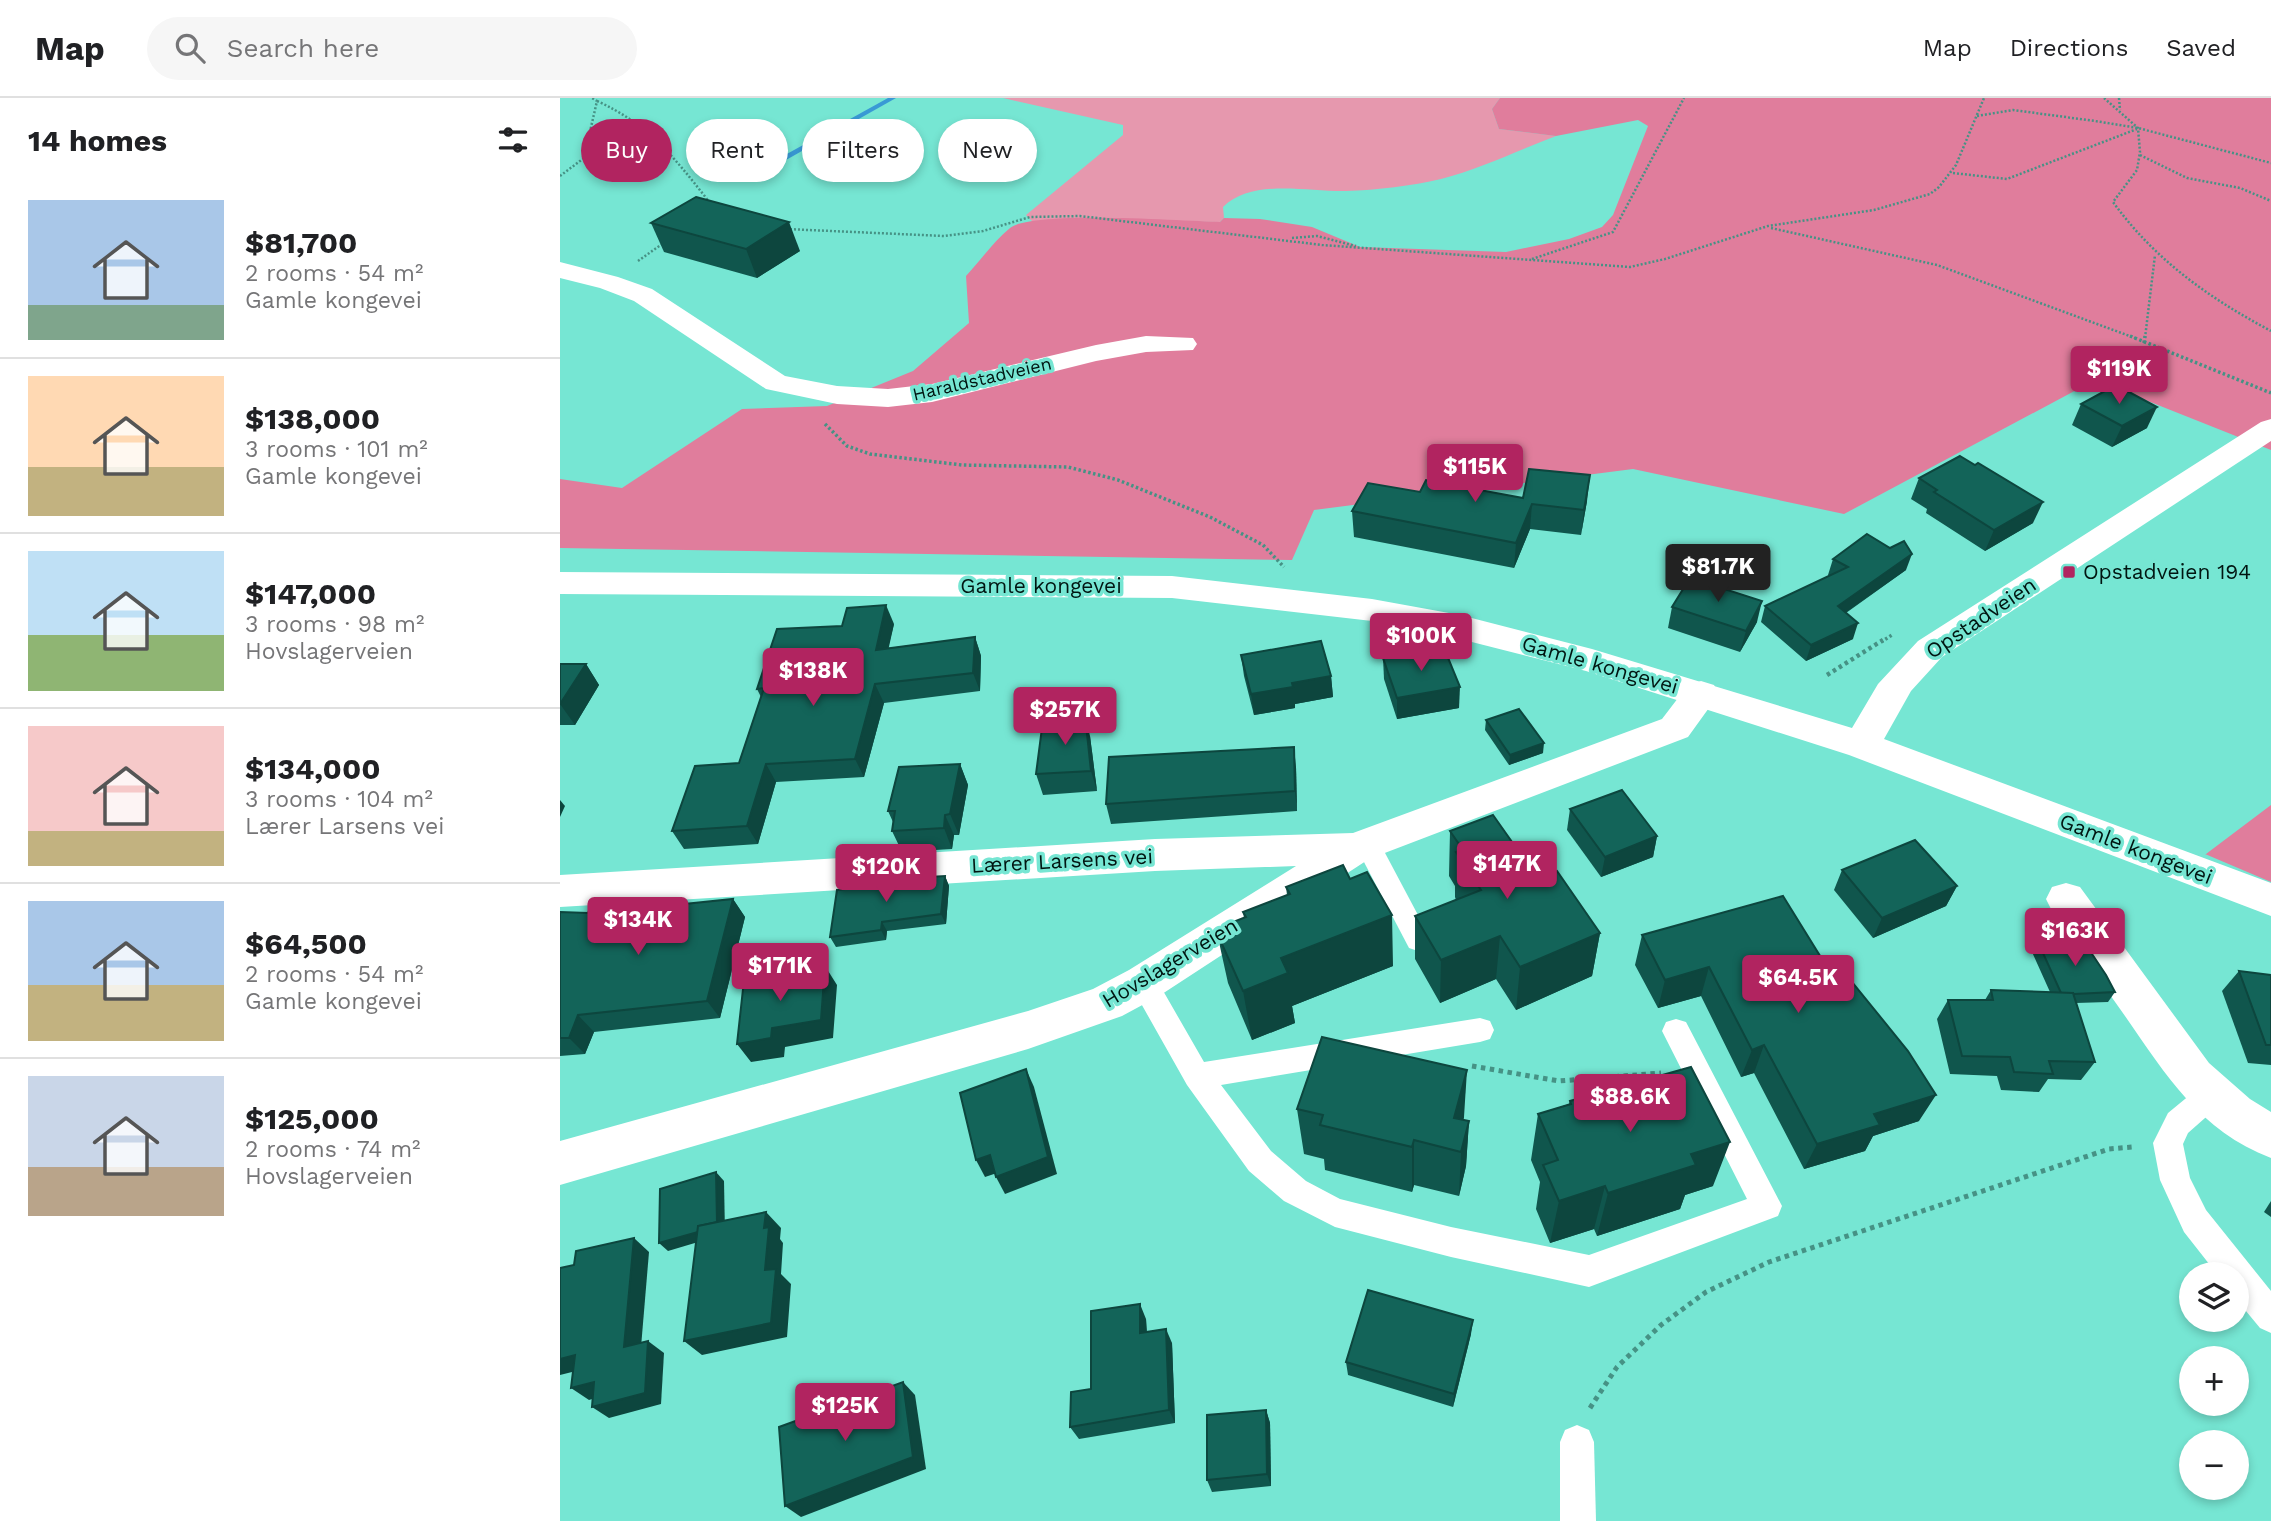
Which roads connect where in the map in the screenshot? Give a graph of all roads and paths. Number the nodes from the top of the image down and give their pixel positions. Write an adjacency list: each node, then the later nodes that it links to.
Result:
1 (592, 98): 6 (path)
2 (1684, 98): 22 (path)
3 (1983, 98): 8 (path)
4 (2104, 98): 7 (path)
5 (2119, 98): 7 (path)
6 (597, 101): 13 (path); 15 (path)
7 (2120, 111): 9 (path)
8 (1977, 116): 9 (path); 12 (path)
9 (2138, 128): 10 (path); 11 (path); 12 (path)
10 (2140, 155): 14 (path); 21 (path)
11 (2271, 163)
12 (1953, 173): 16 (path)
13 (560, 176)
14 (2271, 201)
15 (706, 209)
16 (1766, 226): 22 (path); 26 (path)
17 (775, 229): 19 (path)
18 (673, 238): 24 (path)
19 (1285, 239): 20 (path); 20 (path)
20 (1365, 249): 22 (path)
21 (2155, 254): 25 (path); 26 (path)
22 (1528, 260)
23 (560, 270): 24 (street, Haraldstadveien)
24 (608, 282): 28 (street, Haraldstadveien)
25 (2271, 331)
26 (2144, 343): 29 (path)
27 (1183, 344): 28 (street, Haraldstadveien)
28 (776, 383): 31 (path)
29 (2271, 393)
30 (2271, 428): 34 (street, Opstadveien)
31 (1287, 570)
32 (560, 583): 33 (street, Gamle kongevei)
33 (1701, 694): 34 (street, Gamle kongevei); 35 (street, Hovslagerveien)
34 (1861, 745): 38 (street, Gamle kongevei)
35 (1361, 845): 36 (street, Lærer Larsens vei); 39 (lane); 40 (street, Hovslagerveien)
36 (560, 891)
37 (2066, 899): 46 (street)
38 (2271, 900)
39 (1418, 940)
40 (1144, 984): 45 (lane); 49 (street, Hovslagerveien)
41 (1480, 1030): 45 (lane)
42 (1675, 1031): 43 (lane)
43 (1691, 1062): 44 (path); 45 (lane)
44 (1464, 1063)
45 (1198, 1076)
46 (2212, 1094): 47 (street); 48 (lane)
47 (2271, 1137)
48 (2168, 1143): 50 (lane); 51 (path)
49 (560, 1163)
50 (2271, 1317)
51 (1577, 1443): 52 (lane)
52 (1578, 1521)

